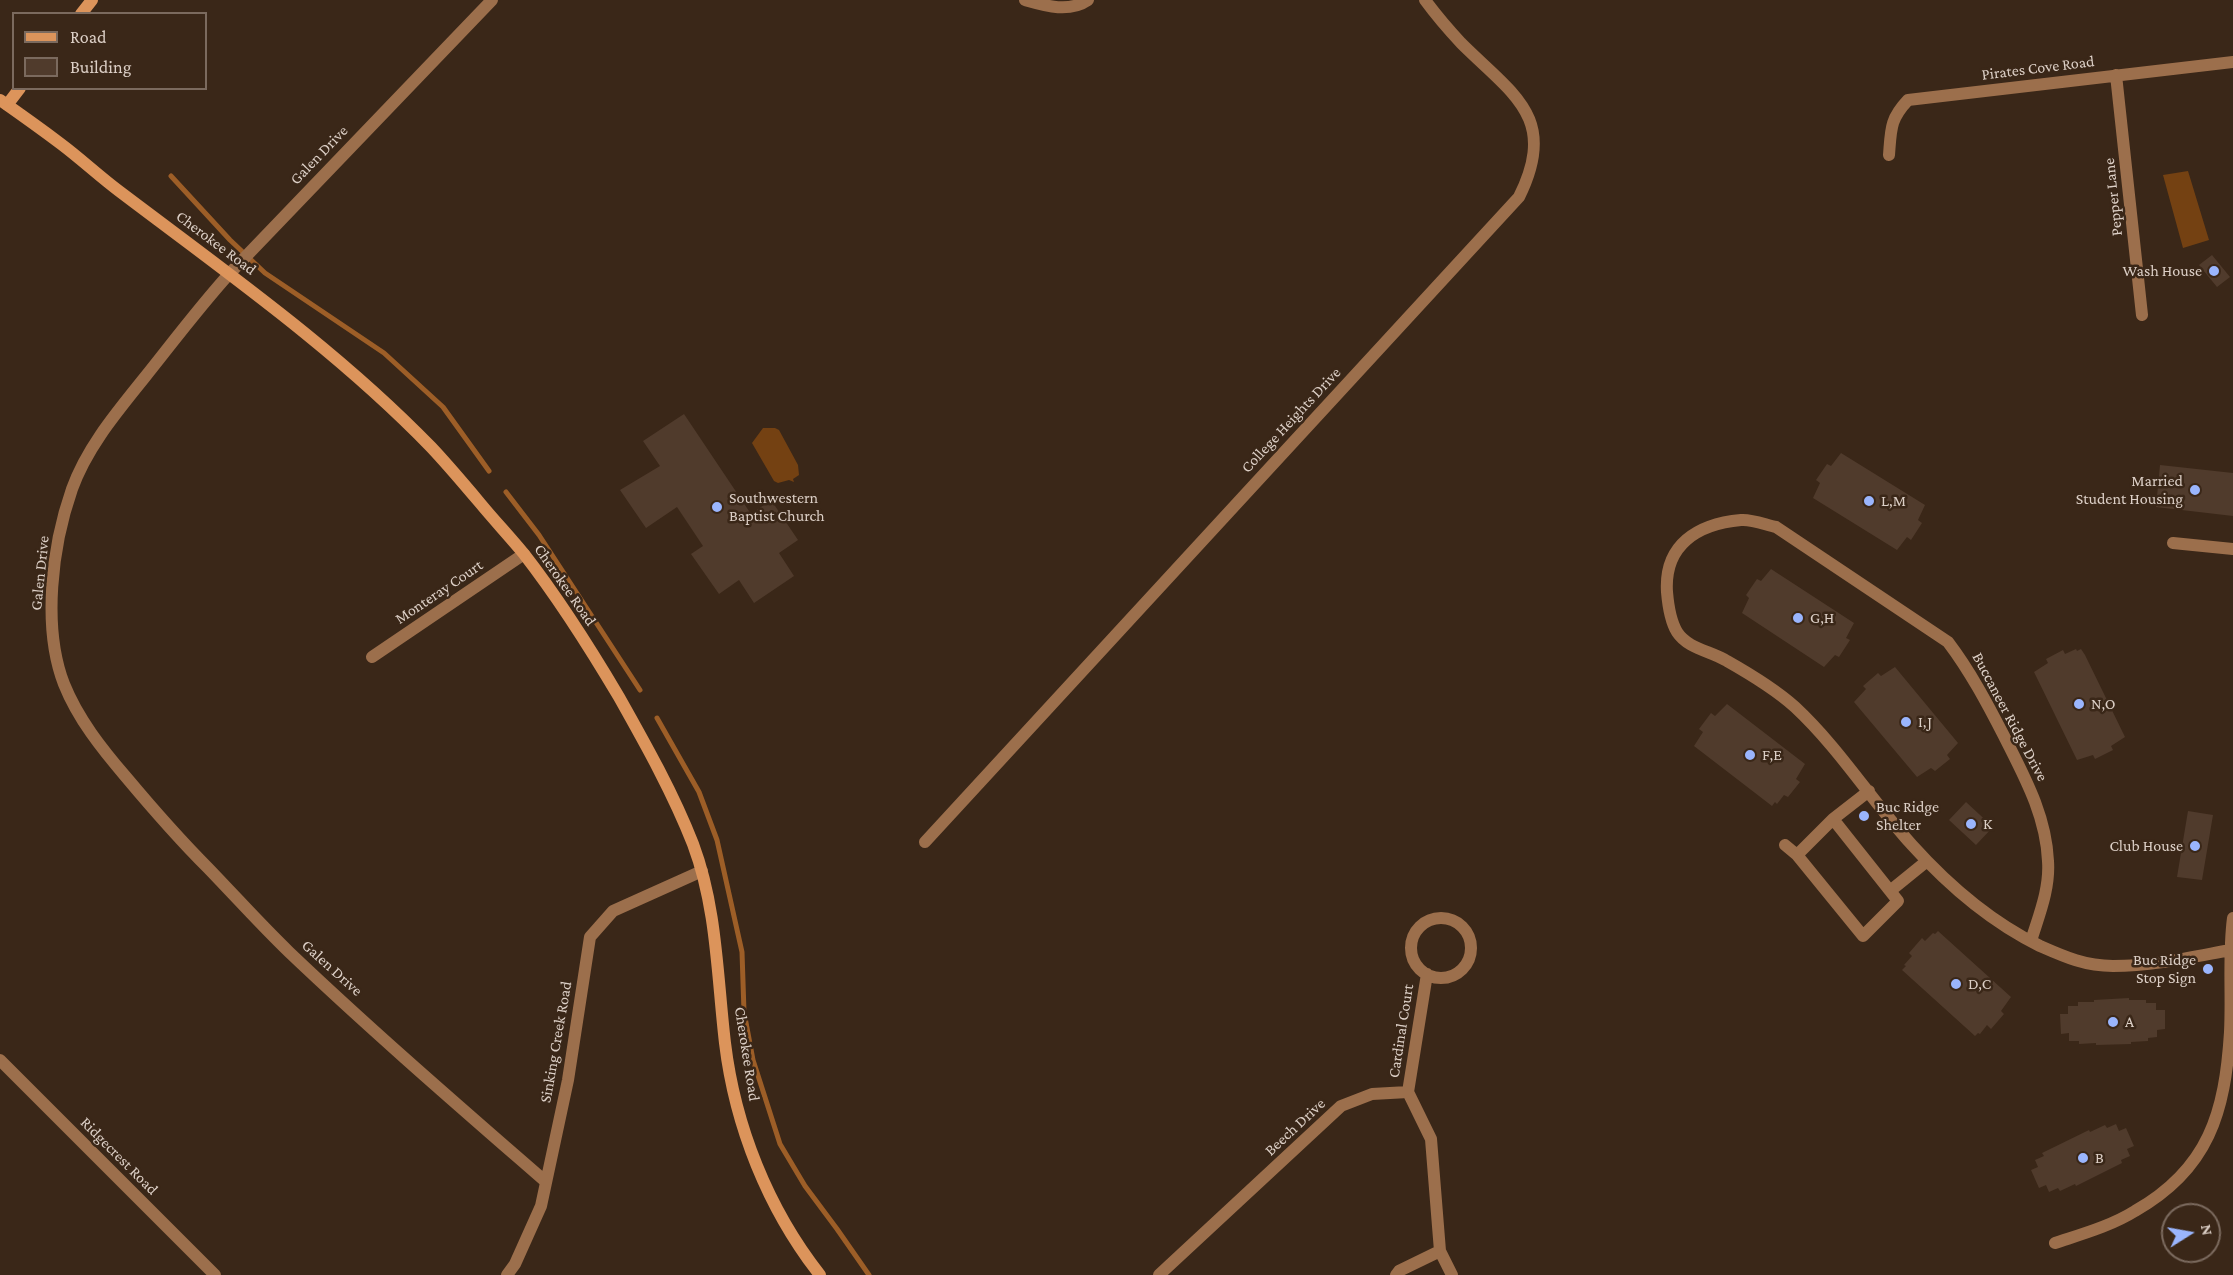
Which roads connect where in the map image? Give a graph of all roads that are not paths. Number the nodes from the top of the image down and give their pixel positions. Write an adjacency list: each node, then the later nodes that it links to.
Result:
1 (92, 0): 6 (main road)
2 (492, 0): 12 (street, Galen Drive)
3 (1025, 0): 4 (street)
4 (1088, 0)
5 (1425, 0): 20 (street, College Heights Drive)
6 (83, 12)
7 (2233, 62): 8 (street, Pirates Cove Road)
8 (2116, 75): 11 (street, Pirates Cove Road); 13 (street, Pepper Lane)
9 (18, 90): 10 (main road)
10 (3, 102): 12 (main road, Cherokee Road)
11 (1889, 155)
12 (230, 273): 16 (main road, Cherokee Road); 32 (street, Galen Drive)
13 (2142, 315)
14 (2173, 543): 15 (street)
15 (2233, 549)
16 (524, 554): 17 (street, Monteray Court); 24 (main road, Cherokee Road)
17 (372, 657)
18 (1869, 791): 19 (street); 23 (street); 27 (street, Buccaneer Ridge Drive)
19 (1833, 819): 22 (street); 25 (street)
20 (925, 842)
21 (1785, 845): 22 (street)
22 (1797, 855): 25 (street)
23 (1928, 861): 25 (street); 27 (street)
24 (702, 871): 32 (street, Sinking Creek Road); 37 (main road, Cherokee Road)
25 (1890, 891)
26 (2233, 918): 28 (street)
27 (2031, 941): 28 (street)
28 (2230, 950): 33 (street)
29 (1426, 974): 29 (street, Cardinal Court); 31 (street, Cardinal Court)
30 (0, 1060): 35 (street, Ridgecrest Road)
31 (1408, 1092): 34 (street); 38 (street, Beech Drive)
32 (546, 1182): 36 (street, Sinking Creek Road)
33 (2055, 1243)
34 (1440, 1251): 39 (street); 40 (street)
35 (215, 1275)
36 (507, 1275)
37 (820, 1275)
38 (1159, 1275)
39 (1396, 1275)
40 (1452, 1275)

